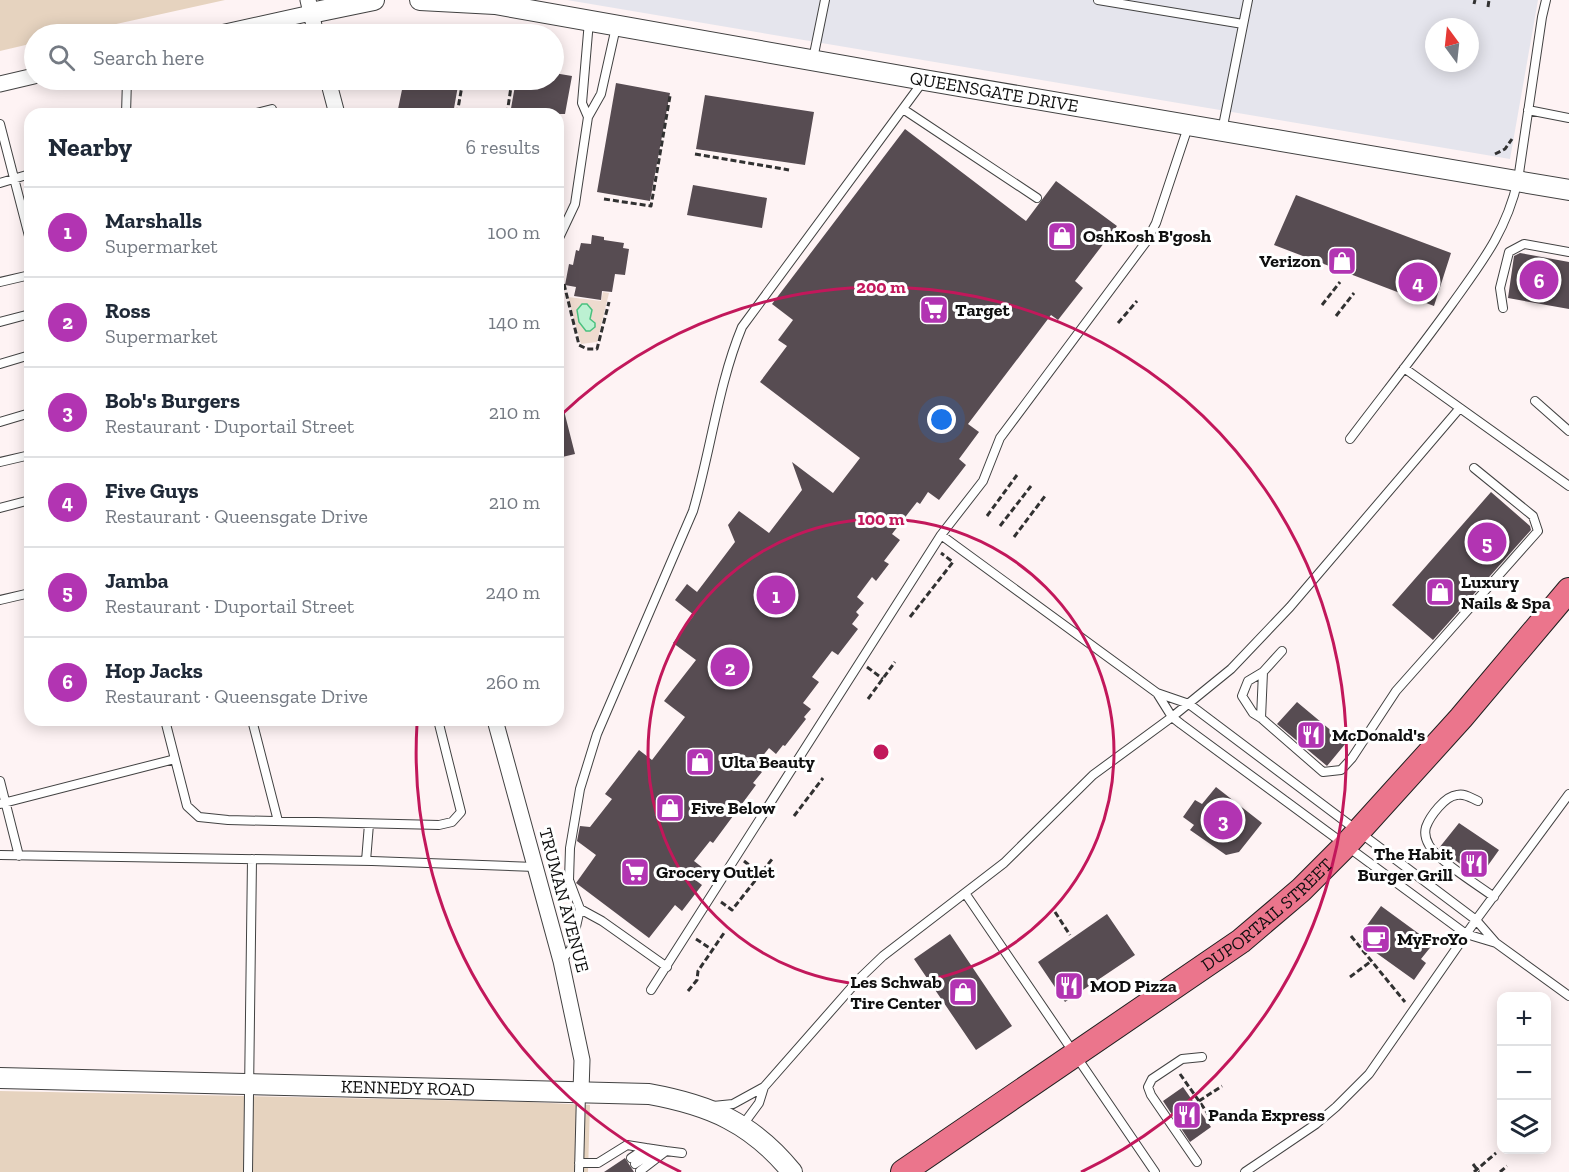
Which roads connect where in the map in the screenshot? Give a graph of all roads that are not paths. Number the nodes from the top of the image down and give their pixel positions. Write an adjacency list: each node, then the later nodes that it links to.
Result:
1 (374, 0): 9 (street)
2 (420, 0): 3 (street, QUEENSGATE DRIVE)
3 (429, 0): 8 (street, QUEENSGATE DRIVE)
4 (825, 0): 15 (lane)
5 (1098, 0): 13 (lane)
6 (1248, 0): 13 (lane)
7 (1546, 0): 24 (lane)
8 (479, 2): 10 (street, QUEENSGATE DRIVE)
9 (309, 6): 11 (street); 12 (street)
10 (589, 21): 14 (street, QUEENSGATE DRIVE); 25 (lane)
11 (249, 24)
12 (314, 24)
13 (1243, 24): 29 (lane)
14 (616, 26): 15 (street, QUEENSGATE DRIVE); 25 (lane)
15 (813, 60): 17 (street, QUEENSGATE DRIVE)
16 (24, 78): 18 (street)
17 (924, 80): 23 (lane); 28 (street, QUEENSGATE DRIVE)
18 (0, 84)
19 (127, 90): 21 (lane)
20 (331, 90): 22 (street)
21 (126, 108)
22 (335, 108)
23 (903, 109): 35 (lane); 88 (lane)
24 (1528, 110): 26 (lane); 32 (lane)
25 (588, 117): 37 (lane)
26 (1569, 118)
27 (0, 124): 31 (lane)
28 (1189, 126): 29 (street, QUEENSGATE DRIVE); 59 (lane)
29 (1222, 131): 32 (street, QUEENSGATE DRIVE)
30 (24, 176): 31 (lane)
31 (14, 179): 33 (lane); 36 (lane)
32 (1518, 180): 34 (street, QUEENSGATE DRIVE); 46 (lane)
33 (0, 183)
34 (1569, 189)
35 (1036, 198)
36 (24, 217)
37 (564, 226)
38 (1569, 252): 41 (lane)
39 (24, 276): 40 (lane)
40 (0, 282)
41 (1503, 308)
42 (24, 316): 43 (lane)
43 (0, 322)
44 (24, 357): 45 (lane)
45 (0, 364)
46 (1404, 368): 48 (lane); 52 (lane)
47 (1535, 401): 51 (lane)
48 (1460, 409): 56 (lane); 66 (lane)
49 (24, 415): 50 (lane)
50 (0, 422)
51 (1569, 431)
52 (1350, 439)
53 (24, 456): 54 (lane)
54 (0, 462)
55 (1474, 468): 68 (lane)
56 (1569, 486)
57 (24, 502): 58 (lane)
58 (0, 508)
59 (941, 535): 65 (lane); 93 (lane)
60 (1569, 590): 80 (main road, DUPORTAIL STREET)
61 (24, 594): 62 (lane)
62 (0, 600)
63 (1281, 651): 64 (lane)
64 (1263, 672): 68 (lane); 68 (lane)
65 (1157, 693): 66 (lane); 67 (lane)
66 (1189, 704): 67 (lane); 80 (lane)
67 (1172, 717): 80 (lane); 86 (lane)
68 (1261, 718)
69 (167, 726): 73 (lane)
70 (254, 726): 78 (lane)
71 (440, 726): 79 (lane)
72 (497, 726): 85 (street, TRUMAN AVENUE)
73 (175, 759): 77 (lane); 78 (lane)
74 (0, 781): 77 (lane)
75 (1569, 794): 87 (lane)
76 (1478, 801): 87 (lane)
77 (3, 803): 82 (lane)
78 (278, 821): 79 (lane)
79 (369, 824): 84 (lane)
80 (1352, 838): 89 (lane); 90 (lane); 96 (main road, DUPORTAIL STREET)
81 (0, 855): 82 (lane)
82 (19, 856): 83 (lane)
83 (252, 859): 84 (lane); 99 (lane)
84 (366, 861): 85 (lane)
85 (535, 867): 92 (street, TRUMAN AVENUE)
86 (965, 893): 96 (lane); 100 (lane)
87 (1494, 897): 89 (lane)
88 (580, 909): 92 (lane); 93 (lane)
89 (1476, 920): 90 (lane); 91 (lane)
90 (1466, 934): 91 (lane); 114 (lane)
91 (1496, 943): 95 (lane)
92 (561, 961): 101 (street, TRUMAN AVENUE)
93 (667, 967): 94 (lane)
94 (651, 990)
95 (1569, 996)
96 (1076, 1055): 112 (main road, DUPORTAIL STREET); 113 (lane)
97 (1202, 1057): 107 (lane)
98 (0, 1078): 99 (street, KENNEDY ROAD)
99 (250, 1084): 101 (street, KENNEDY ROAD); 110 (lane)
100 (764, 1087): 102 (lane); 103 (lane)
101 (581, 1091): 102 (street, KENNEDY ROAD); 109 (lane)
102 (700, 1106): 103 (street, KENNEDY ROAD)
103 (742, 1126): 111 (street, KENNEDY ROAD)
104 (646, 1148): 105 (lane); 108 (lane); 109 (lane)
105 (666, 1151): 106 (lane); 108 (lane)
106 (682, 1153)
107 (1197, 1162)
108 (636, 1164)
109 (579, 1168)
110 (248, 1172)
111 (792, 1172)
112 (903, 1172)
113 (1155, 1172)
114 (1245, 1172)

